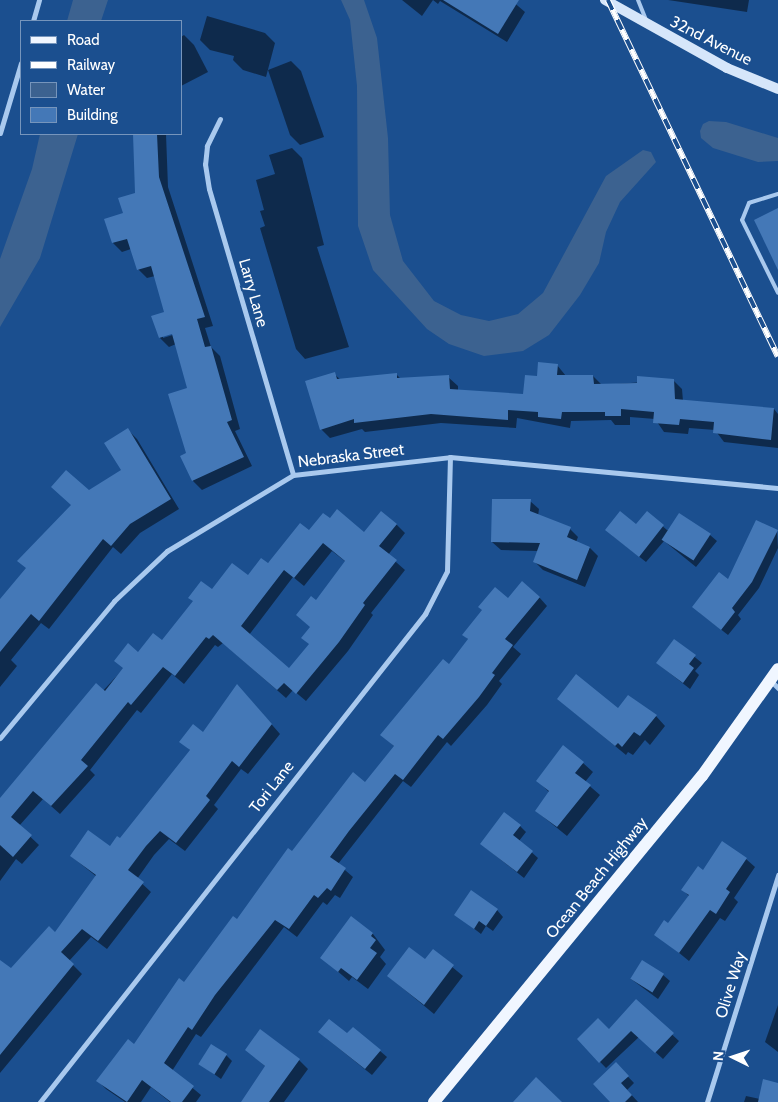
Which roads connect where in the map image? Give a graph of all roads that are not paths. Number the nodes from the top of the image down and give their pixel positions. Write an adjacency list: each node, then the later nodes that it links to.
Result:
1 (39, 0): 4 (street)
2 (606, 0): 5 (street, 32nd Avenue)
3 (638, 0): 5 (lane)
4 (33, 20)
5 (648, 24): 7 (street, 32nd Avenue)
6 (20, 66): 9 (street)
7 (778, 89)
8 (220, 119): 13 (street, Larry Lane)
9 (0, 133)
10 (778, 194): 11 (lane)
11 (778, 293)
12 (450, 457): 13 (street, Nebraska Street); 14 (street, Nebraska Street); 19 (street, Tori Lane)
13 (293, 475): 17 (street, Nebraska Street)
14 (778, 488)
15 (778, 669): 16 (main road, Ocean Beach Highway)
16 (775, 685): 20 (main road, Ocean Beach Highway)
17 (0, 738)
18 (778, 875): 21 (street, Olive Way)
19 (40, 1102)
20 (434, 1102)
21 (707, 1102)

